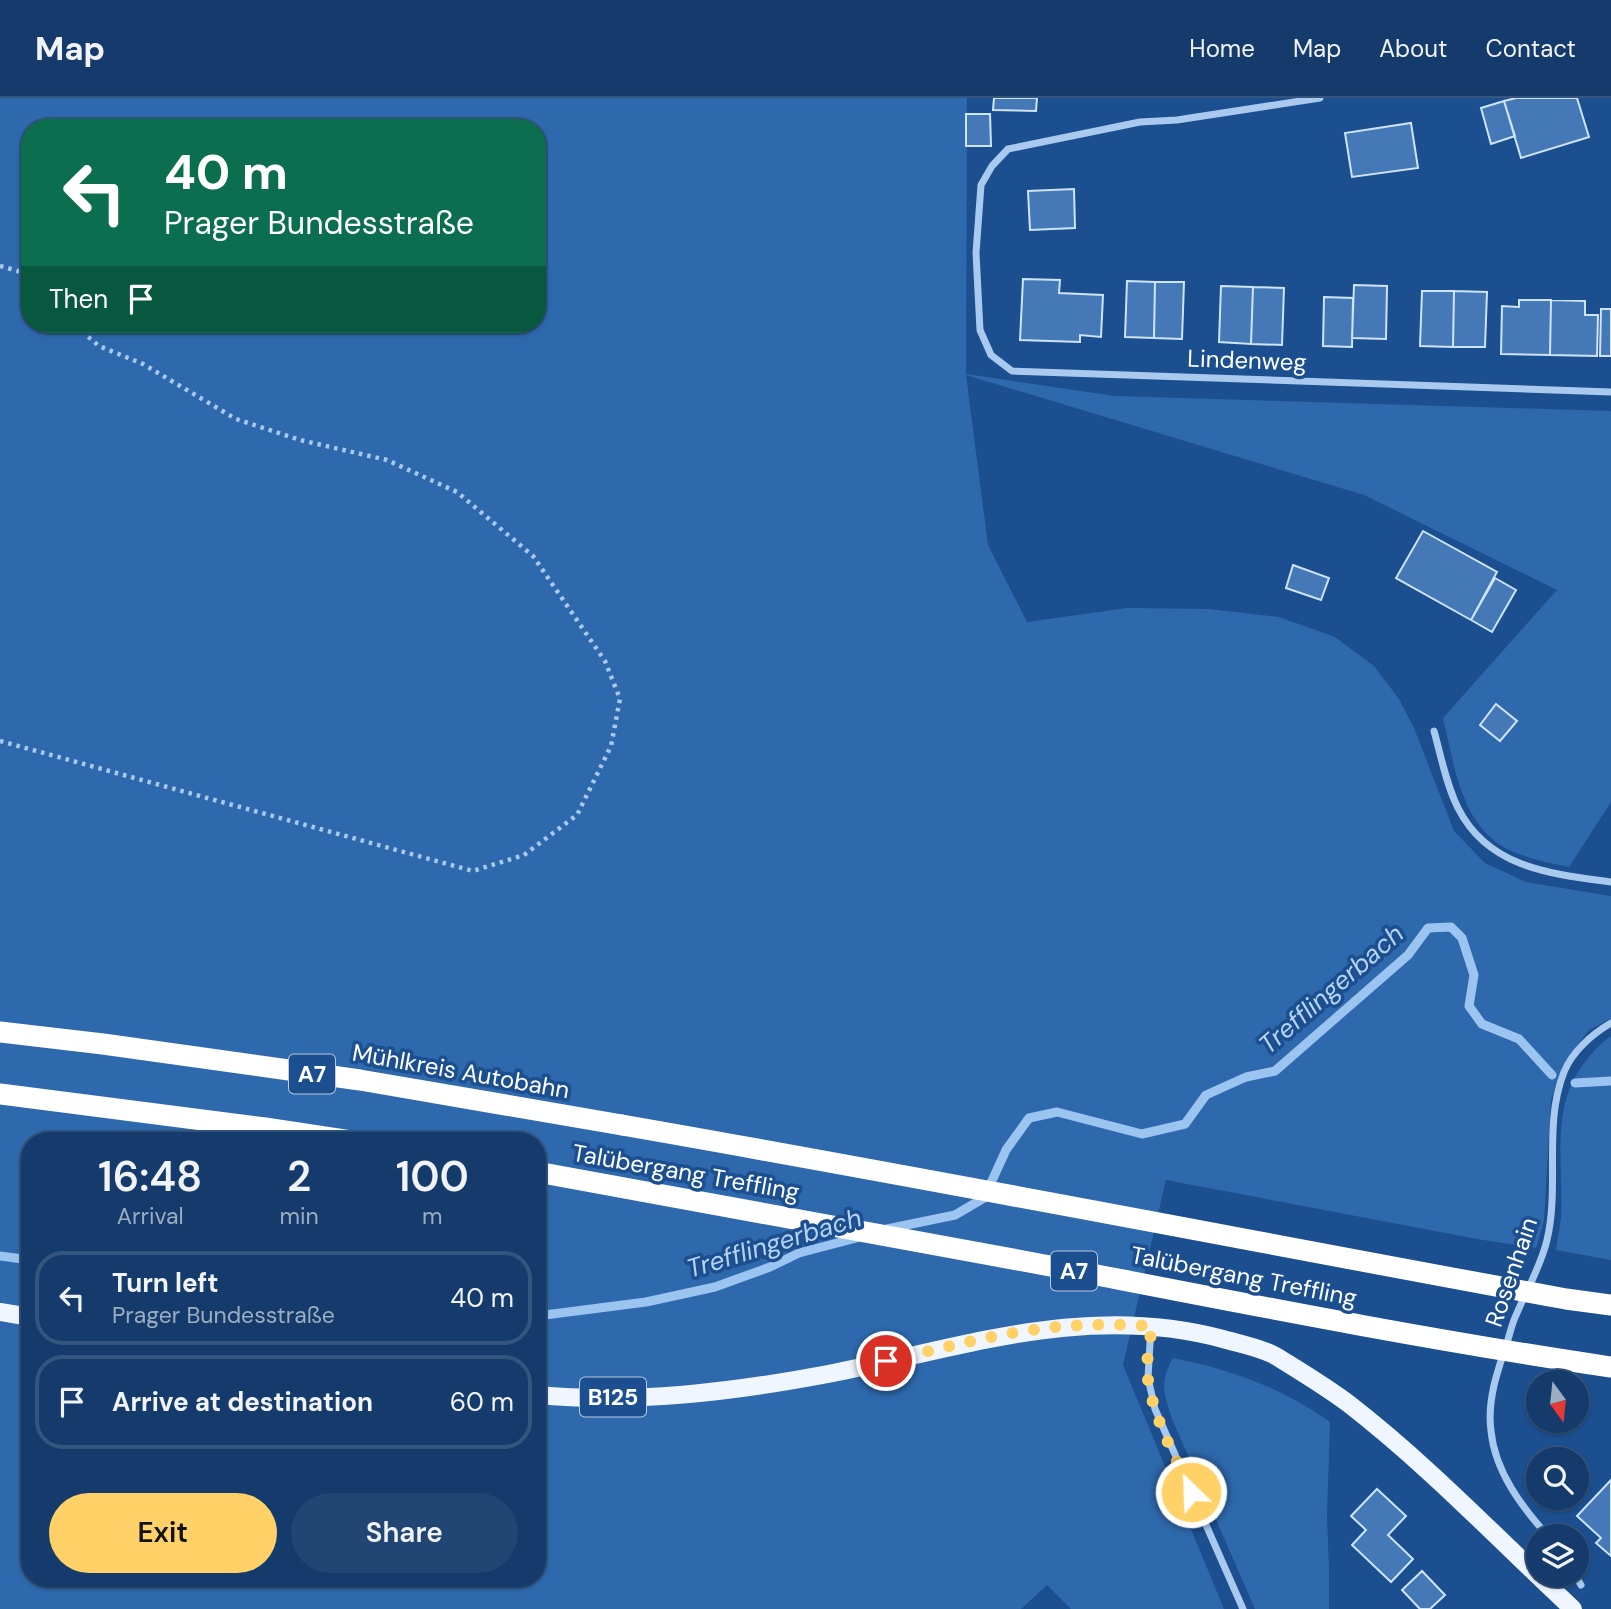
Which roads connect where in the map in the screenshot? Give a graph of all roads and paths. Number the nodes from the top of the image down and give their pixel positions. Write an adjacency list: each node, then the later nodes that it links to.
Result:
1 (1320, 98): 5 (street, Lindenweg)
2 (0, 265): 3 (path)
3 (21, 274)
4 (84, 333): 7 (path)
5 (1611, 392)
6 (1434, 730): 8 (street)
7 (0, 741)
8 (1611, 882)
9 (1611, 1023): 21 (street, Rosenhain)
10 (0, 1032): 12 (highway, Mühlkreis Autobahn / A7)
11 (0, 1094): 13 (highway)
12 (622, 1125): 15 (highway, Talübergang Treffling / A7, bridge)
13 (291, 1132)
14 (546, 1174): 19 (highway, Talübergang Treffling / A7, bridge)
15 (1611, 1305)
16 (0, 1312): 17 (main road)
17 (21, 1316)
18 (1152, 1326): 20 (main road, B125); 22 (street); 23 (main road, B125)
19 (1611, 1367)
20 (546, 1395)
21 (1537, 1524)
22 (1243, 1609)
23 (1573, 1609)

